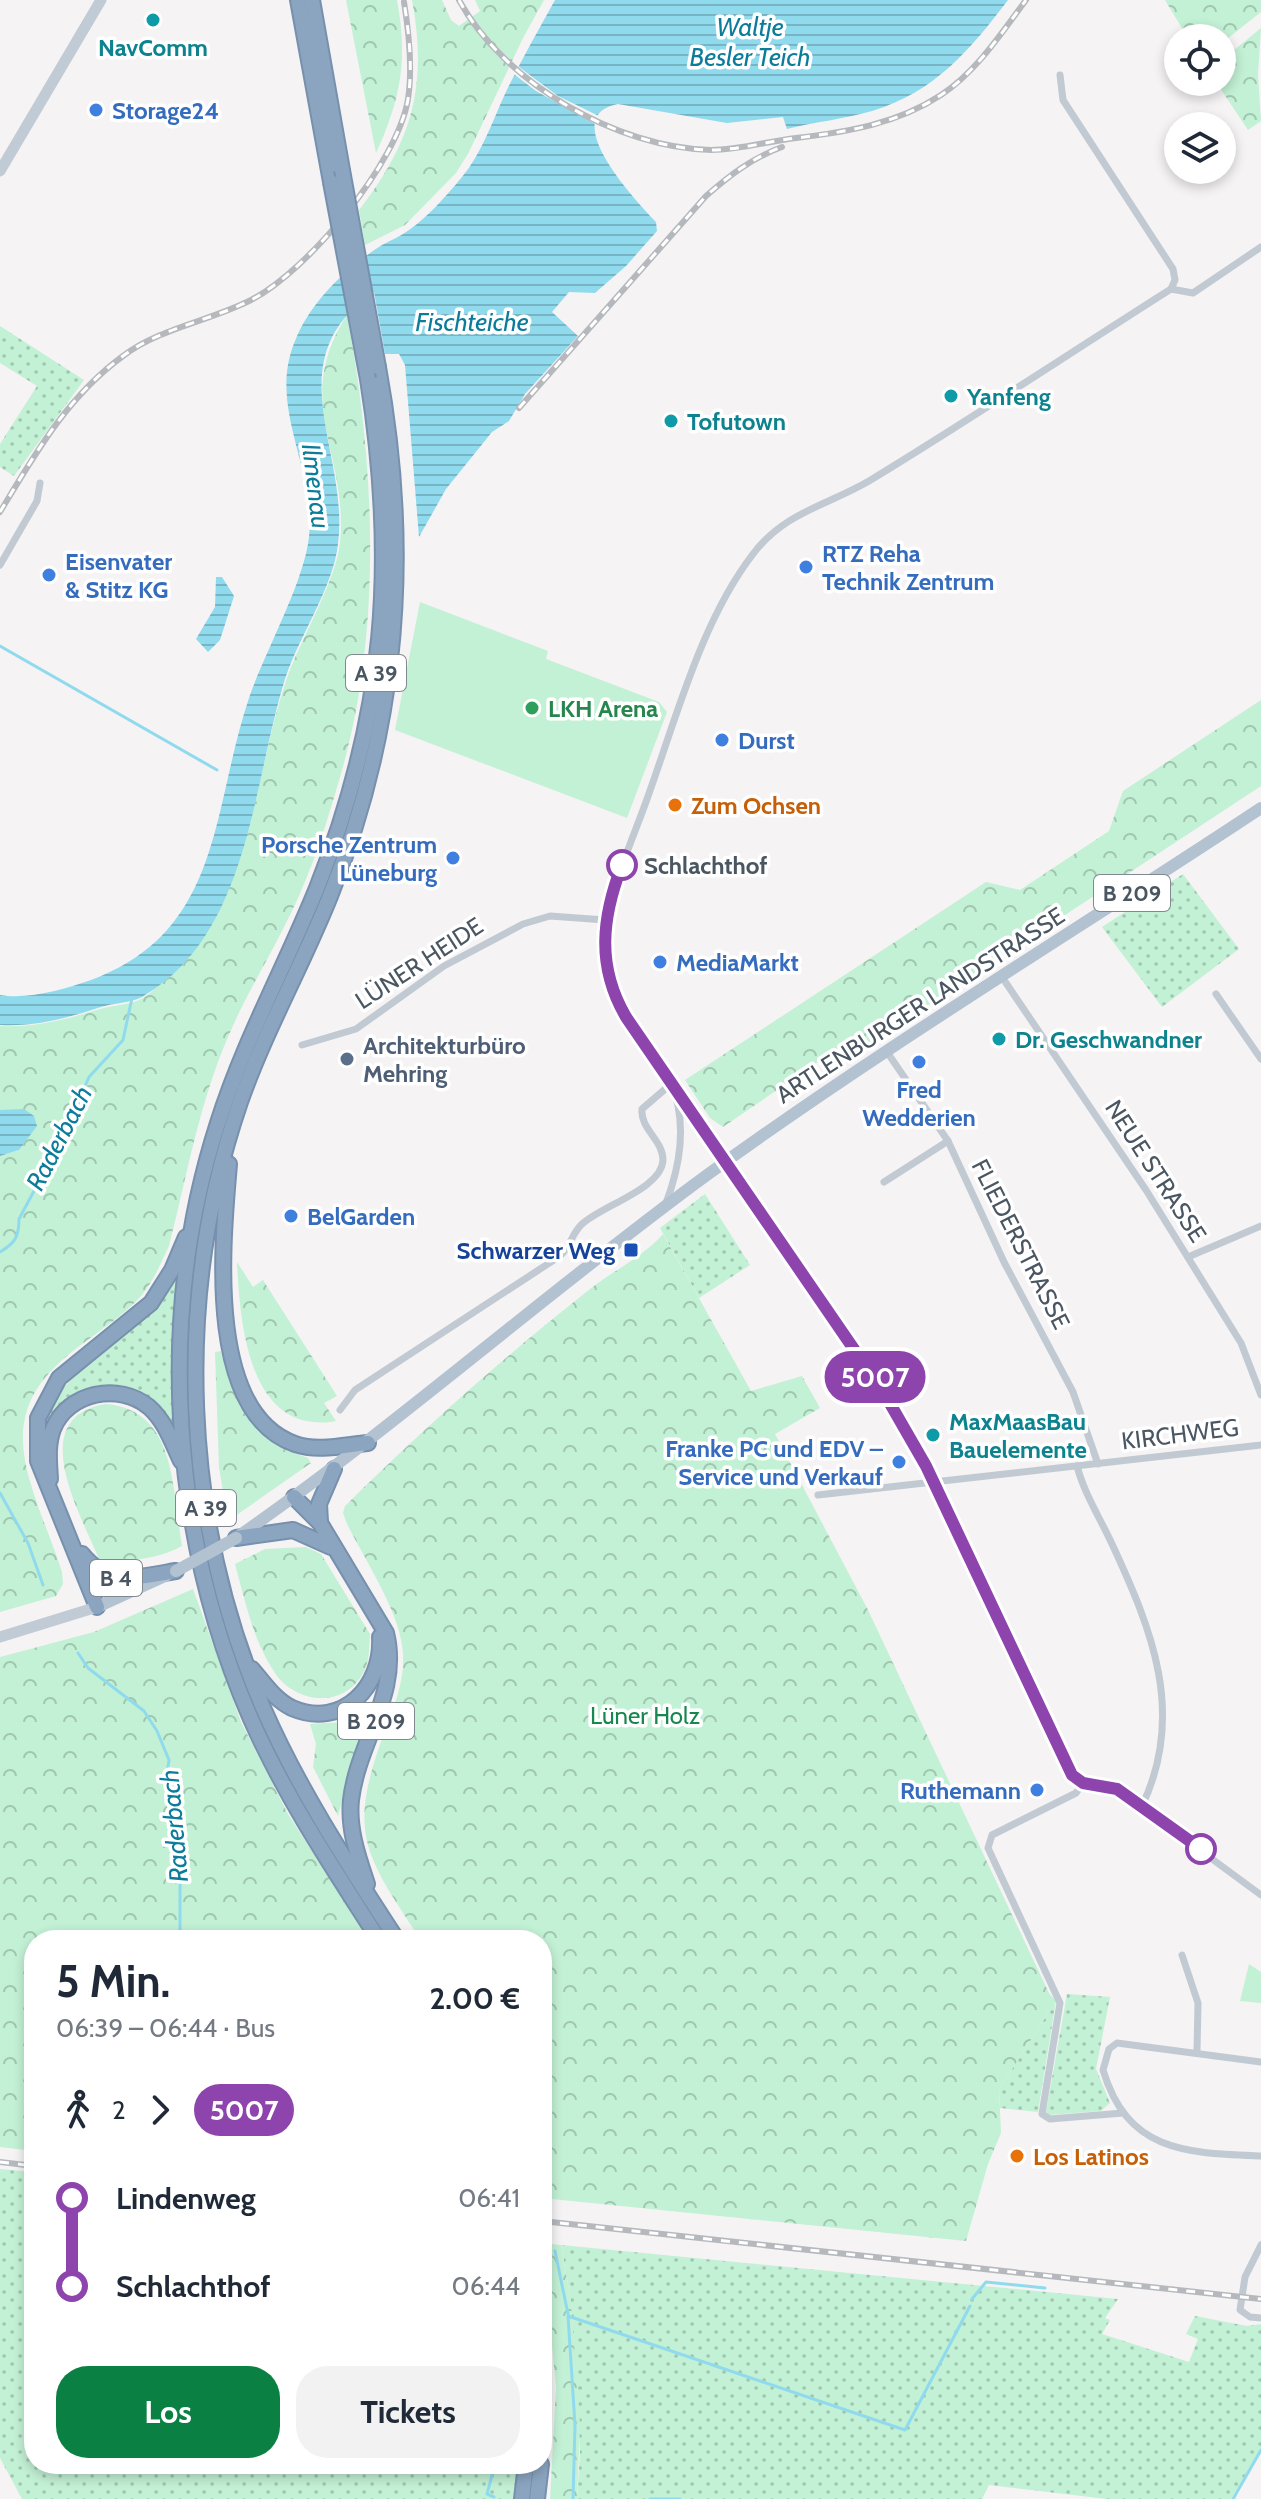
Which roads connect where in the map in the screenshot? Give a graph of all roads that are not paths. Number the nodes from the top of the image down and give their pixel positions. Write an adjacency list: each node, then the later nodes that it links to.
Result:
1 (101, 0): 5 (street)
2 (298, 0): 23 (highway, A 39, bridge)
3 (312, 0): 18 (highway, A 39, bridge)
4 (1060, 75): 7 (street)
5 (0, 171)
6 (1261, 247): 7 (street)
7 (1171, 289): 11 (street)
8 (40, 483): 9 (street)
9 (0, 565)
10 (1261, 808): 12 (main road, ARTLENBURGER LANDSTRASSE / B 209)
11 (605, 920): 14 (street, LÜNER HEIDE); 17 (street)
12 (1002, 977): 15 (main road, ARTLENBURGER LANDSTRASSE / B 209); 25 (street, NEUE STRASSE)
13 (1216, 994): 16 (street)
14 (302, 1045)
15 (887, 1052): 19 (street, FLIEDERSTRASSE); 20 (main road, ARTLENBURGER LANDSTRASSE / B 209)
16 (1261, 1059)
17 (671, 1084): 20 (street); 22 (street); 27 (street)
18 (231, 1130): 28 (highway); 46 (highway, A 39)
19 (948, 1141): 21 (street); 30 (street, FLIEDERSTRASSE)
20 (726, 1162): 22 (main road, B 209); 34 (street)
21 (884, 1182)
22 (665, 1207): 28 (main road, B 209)
23 (195, 1215): 33 (highway, A 39); 35 (highway)
24 (1261, 1226): 25 (street)
25 (1188, 1257): 26 (street, NEUE STRASSE)
26 (1261, 1395)
27 (340, 1410)
28 (368, 1443): 32 (main road, B 209)
29 (1261, 1445): 30 (street, KIRCHWEG)
30 (1098, 1464): 31 (street, KIRCHWEG)
31 (1077, 1466): 34 (street, KIRCHWEG); 48 (street)
32 (334, 1469): 37 (main road, B 209); 38 (highway)
33 (186, 1471): 35 (highway, A 39); 52 (highway, A 39)
34 (934, 1483): 36 (street, KIRCHWEG); 47 (street)
35 (51, 1491): 40 (highway)
36 (818, 1495)
37 (294, 1497): 38 (highway); 39 (main road, B 209)
38 (320, 1523): 41 (highway, B 209)
39 (236, 1538): 41 (highway); 42 (main road, B 209, bridge)
40 (71, 1542): 42 (highway, B 4); 43 (highway)
41 (336, 1550): 44 (highway, B 209)
42 (176, 1571): 43 (main road, B 209)
43 (97, 1607): 45 (street)
44 (377, 1617): 46 (highway); 51 (highway, B 209)
45 (0, 1637)
46 (245, 1662): 51 (highway, A 39)
47 (1083, 1783): 48 (street); 57 (street)
48 (1142, 1806): 50 (street)
49 (1261, 1882): 50 (street)
50 (1259, 1893)
51 (382, 1917): 53 (highway, A 39)
52 (373, 1930)
53 (390, 1930)
54 (1182, 1955): 55 (street)
55 (1197, 2051): 56 (street); 57 (street)
56 (1261, 2062)
57 (1123, 2113): 58 (street)
58 (1261, 2156)
59 (1261, 2245): 60 (street)
60 (1261, 2318)
61 (525, 2474): 63 (highway)
62 (540, 2474): 64 (highway)
63 (522, 2499)
64 (537, 2499)

